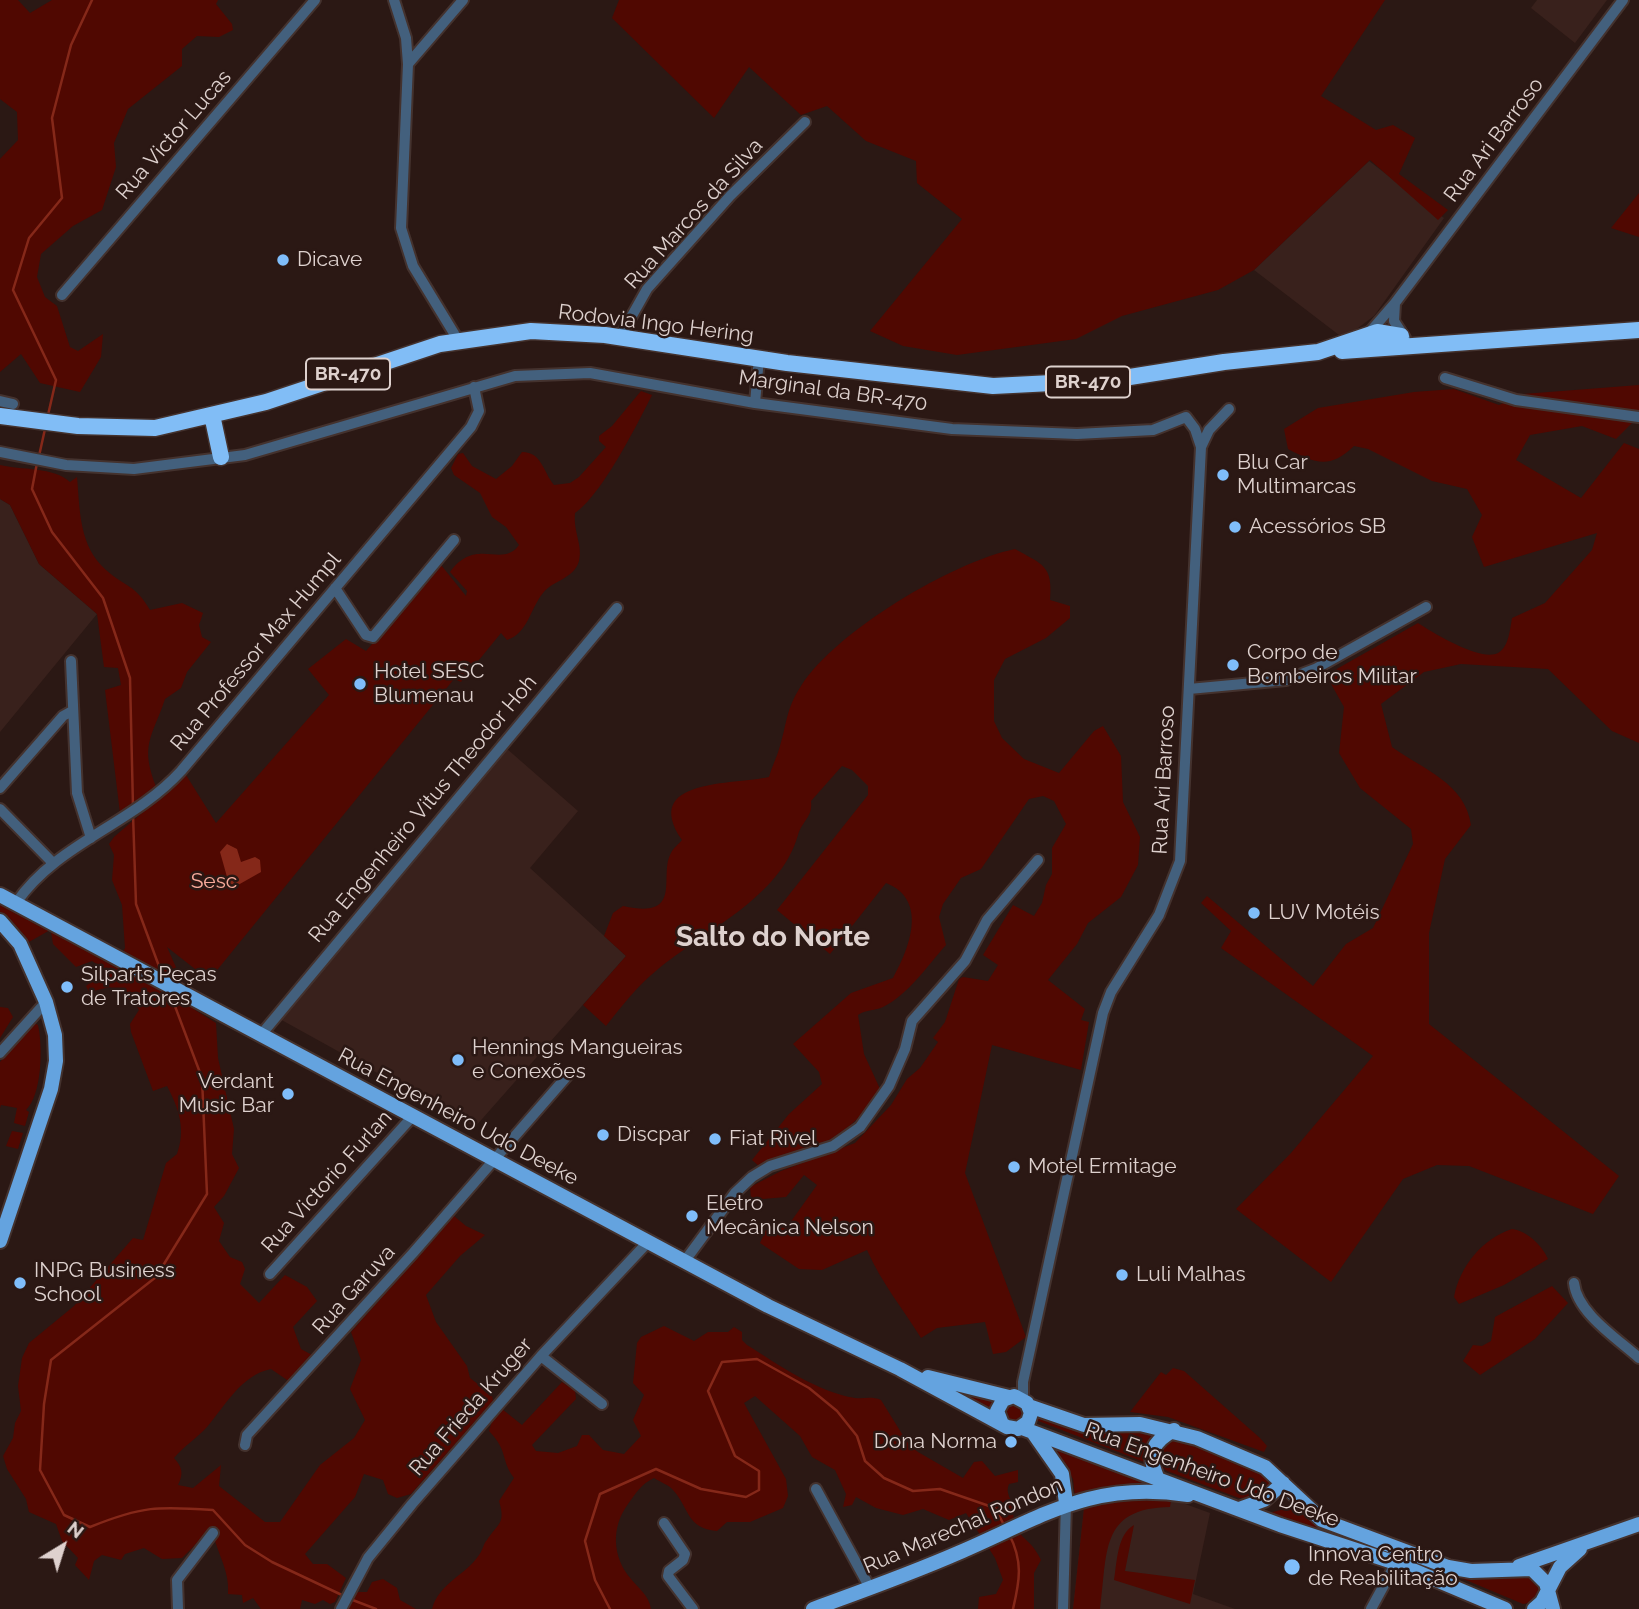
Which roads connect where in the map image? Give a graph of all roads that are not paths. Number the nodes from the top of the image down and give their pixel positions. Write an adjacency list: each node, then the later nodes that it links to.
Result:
1 (315, 0): 7 (street, Rua Victor Lucas)
2 (394, 0): 5 (street)
3 (463, 0): 5 (street)
4 (1623, 0): 8 (street, Rua Ari Barroso)
5 (408, 64): 13 (street)
6 (805, 122): 12 (street, Rua Marcos da Silva)
7 (62, 295)
8 (1395, 303): 10 (street, Rua Ari Barroso); 11 (street)
9 (1639, 330): 14 (highway)
10 (1367, 335): 11 (highway); 15 (highway)
11 (1401, 336): 14 (street)
12 (620, 337): 13 (highway, Rodovia Ingo Hering / BR-470); 16 (highway, Rodovia Ingo Hering / BR-470)
13 (458, 340): 23 (highway, Rodovia Ingo Hering / BR-470)
14 (1427, 345): 15 (highway)
15 (1318, 352): 16 (highway, Rodovia Ingo Hering / BR-470)
16 (759, 358): 20 (street)
17 (1445, 378): 26 (street)
18 (474, 387): 20 (street, Marginal da BR-470); 29 (street, Marginal da BR-470); 31 (street, Rua Professor Max Humpl)
19 (0, 401): 21 (street)
20 (755, 403): 25 (street, Marginal da BR-470)
21 (13, 404)
22 (1228, 409): 27 (street)
23 (212, 415): 24 (highway, Rodovia Ingo Hering / BR-470); 29 (highway)
24 (0, 416)
25 (1186, 417): 27 (street, Rua Ari Barroso)
26 (1639, 417)
27 (1201, 447): 35 (street, Rua Ari Barroso)
28 (4, 453): 29 (street, Marginal da BR-470)
29 (221, 457)
30 (454, 540): 31 (street)
31 (335, 588): 39 (street, Rua Professor Max Humpl)
32 (1426, 607): 35 (street)
33 (617, 608): 46 (street, Rua Engenheiro Vitus Theodor Hoh)
34 (71, 661): 36 (street)
35 (1189, 689): 59 (street, Rua Ari Barroso)
36 (72, 711): 37 (street); 39 (street)
37 (0, 788)
38 (0, 809): 41 (street)
39 (91, 838): 41 (street, Rua Professor Max Humpl)
40 (1038, 860): 53 (street)
41 (53, 863): 43 (street, Rua Professor Max Humpl)
42 (0, 895): 43 (main road, Rua Engenheiro Udo Deeke)
43 (16, 904): 46 (main road, Rua Engenheiro Udo Deeke)
44 (0, 920): 45 (main road)
45 (46, 1002): 47 (street); 51 (main road)
46 (260, 1036): 49 (main road, Rua Engenheiro Udo Deeke)
47 (0, 1053)
48 (568, 1075): 50 (street, Rua Garuva)
49 (412, 1117): 50 (main road, Rua Engenheiro Udo Deeke); 54 (street, Rua Victorio Furlan)
50 (493, 1160): 52 (main road, Rua Engenheiro Udo Deeke); 64 (street, Rua Garuva)
51 (0, 1241)
52 (648, 1242): 53 (main road, Rua Engenheiro Udo Deeke); 56 (street, Rua Frieda Kruger)
53 (684, 1262): 58 (main road, Rua Engenheiro Udo Deeke)
54 (270, 1274)
55 (1574, 1283): 57 (street)
56 (541, 1356): 60 (street); 79 (street, Rua Frieda Kruger)
57 (1639, 1358)
58 (900, 1369): 59 (main road, Rua Engenheiro Udo Deeke); 61 (main road, Rua Engenheiro Udo Deeke)
59 (1019, 1400): 61 (main road); 62 (main road); 63 (main road, Rua Engenheiro Udo Deeke)
60 (602, 1404)
61 (1002, 1423): 62 (main road)
62 (1027, 1430): 65 (main road, Rua Engenheiro Udo Deeke); 69 (main road)
63 (1174, 1430): 65 (main road); 66 (main road, Rua Engenheiro Udo Deeke)
64 (245, 1445)
65 (1157, 1476): 68 (main road, Rua Engenheiro Udo Deeke)
66 (1283, 1483): 70 (main road); 76 (main road, Rua Engenheiro Udo Deeke)
67 (816, 1489): 77 (street)
68 (1215, 1500): 69 (main road, Rua Marechal Rondon); 70 (main road, Rua Engenheiro Udo Deeke)
69 (1066, 1503): 77 (main road, Rua Marechal Rondon); 83 (street)
70 (1239, 1509): 75 (main road, Rua Engenheiro Udo Deeke)
71 (664, 1523): 81 (street)
72 (1639, 1524): 74 (main road, Rua Engenheiro Udo Deeke)
73 (214, 1533): 80 (street)
74 (1586, 1543): 76 (main road, Rua Engenheiro Udo Deeke); 78 (main road)
75 (1396, 1563): 84 (street); 85 (main road, Rua Engenheiro Udo Deeke)
76 (1515, 1568): 78 (main road)
77 (870, 1588): 82 (main road, Rua Marechal Rondon)
78 (1549, 1590): 86 (main road); 87 (main road)
79 (341, 1608)
80 (178, 1609)
81 (693, 1609)
82 (813, 1609)
83 (1063, 1609)
84 (1371, 1609)
85 (1505, 1609)
86 (1534, 1609)
87 (1553, 1609)

